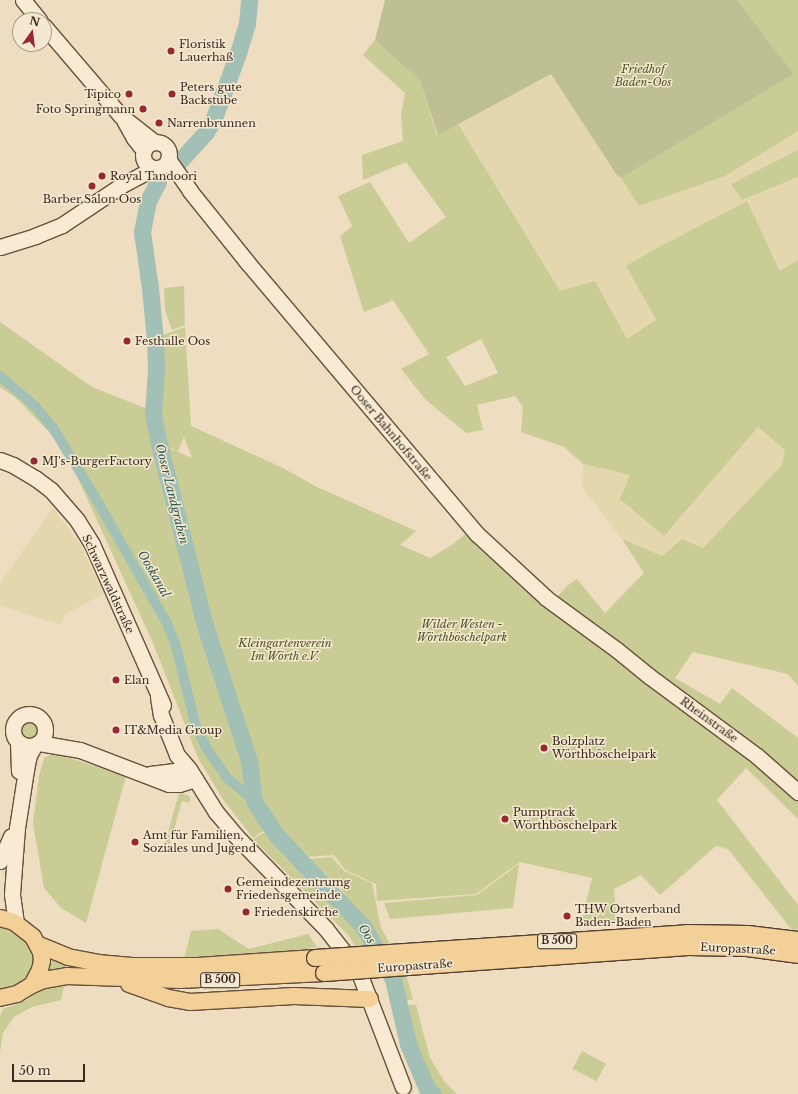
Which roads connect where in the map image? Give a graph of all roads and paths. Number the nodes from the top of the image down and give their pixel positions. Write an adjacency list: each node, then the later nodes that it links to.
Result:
1 (23, 0): 2 (street)
2 (33, 12)
3 (52, 35): 4 (street, Ooser Bahnhofstraße)
4 (154, 158): 5 (street); 7 (street, Ooser Bahnhofstraße)
5 (0, 247)
6 (0, 460): 8 (street, Schwarzwaldstraße)
7 (617, 650): 16 (street, Rheinstraße)
8 (158, 697): 10 (street, Schwarzwaldstraße); 15 (street, Schwarzwaldstraße)
9 (45, 726): 11 (street); 12 (street); 13 (street)
10 (169, 737): 14 (street); 15 (street, Schwarzwaldstraße)
11 (18, 742): 12 (street); 17 (street)
12 (36, 745): 13 (street); 21 (street)
13 (80, 750): 14 (street)
14 (149, 773): 15 (street)
15 (192, 774): 28 (street, Schwarzwaldstraße)
16 (798, 792)
17 (11, 836): 18 (street); 19 (street)
18 (0, 861)
19 (0, 900)
20 (0, 918): 21 (main road, B 500)
21 (16, 923): 23 (main road, B 500)
22 (798, 940): 23 (main road, Europastraße / B 500, bridge)
23 (39, 945): 26 (main road)
24 (798, 955): 25 (main road, Europastraße / B 500, bridge)
25 (115, 978): 26 (main road, Europastraße / B 500); 28 (main road)
26 (32, 985): 27 (main road, B 500)
27 (0, 998)
28 (370, 999): 29 (street, Schwarzwaldstraße)
29 (405, 1091)

